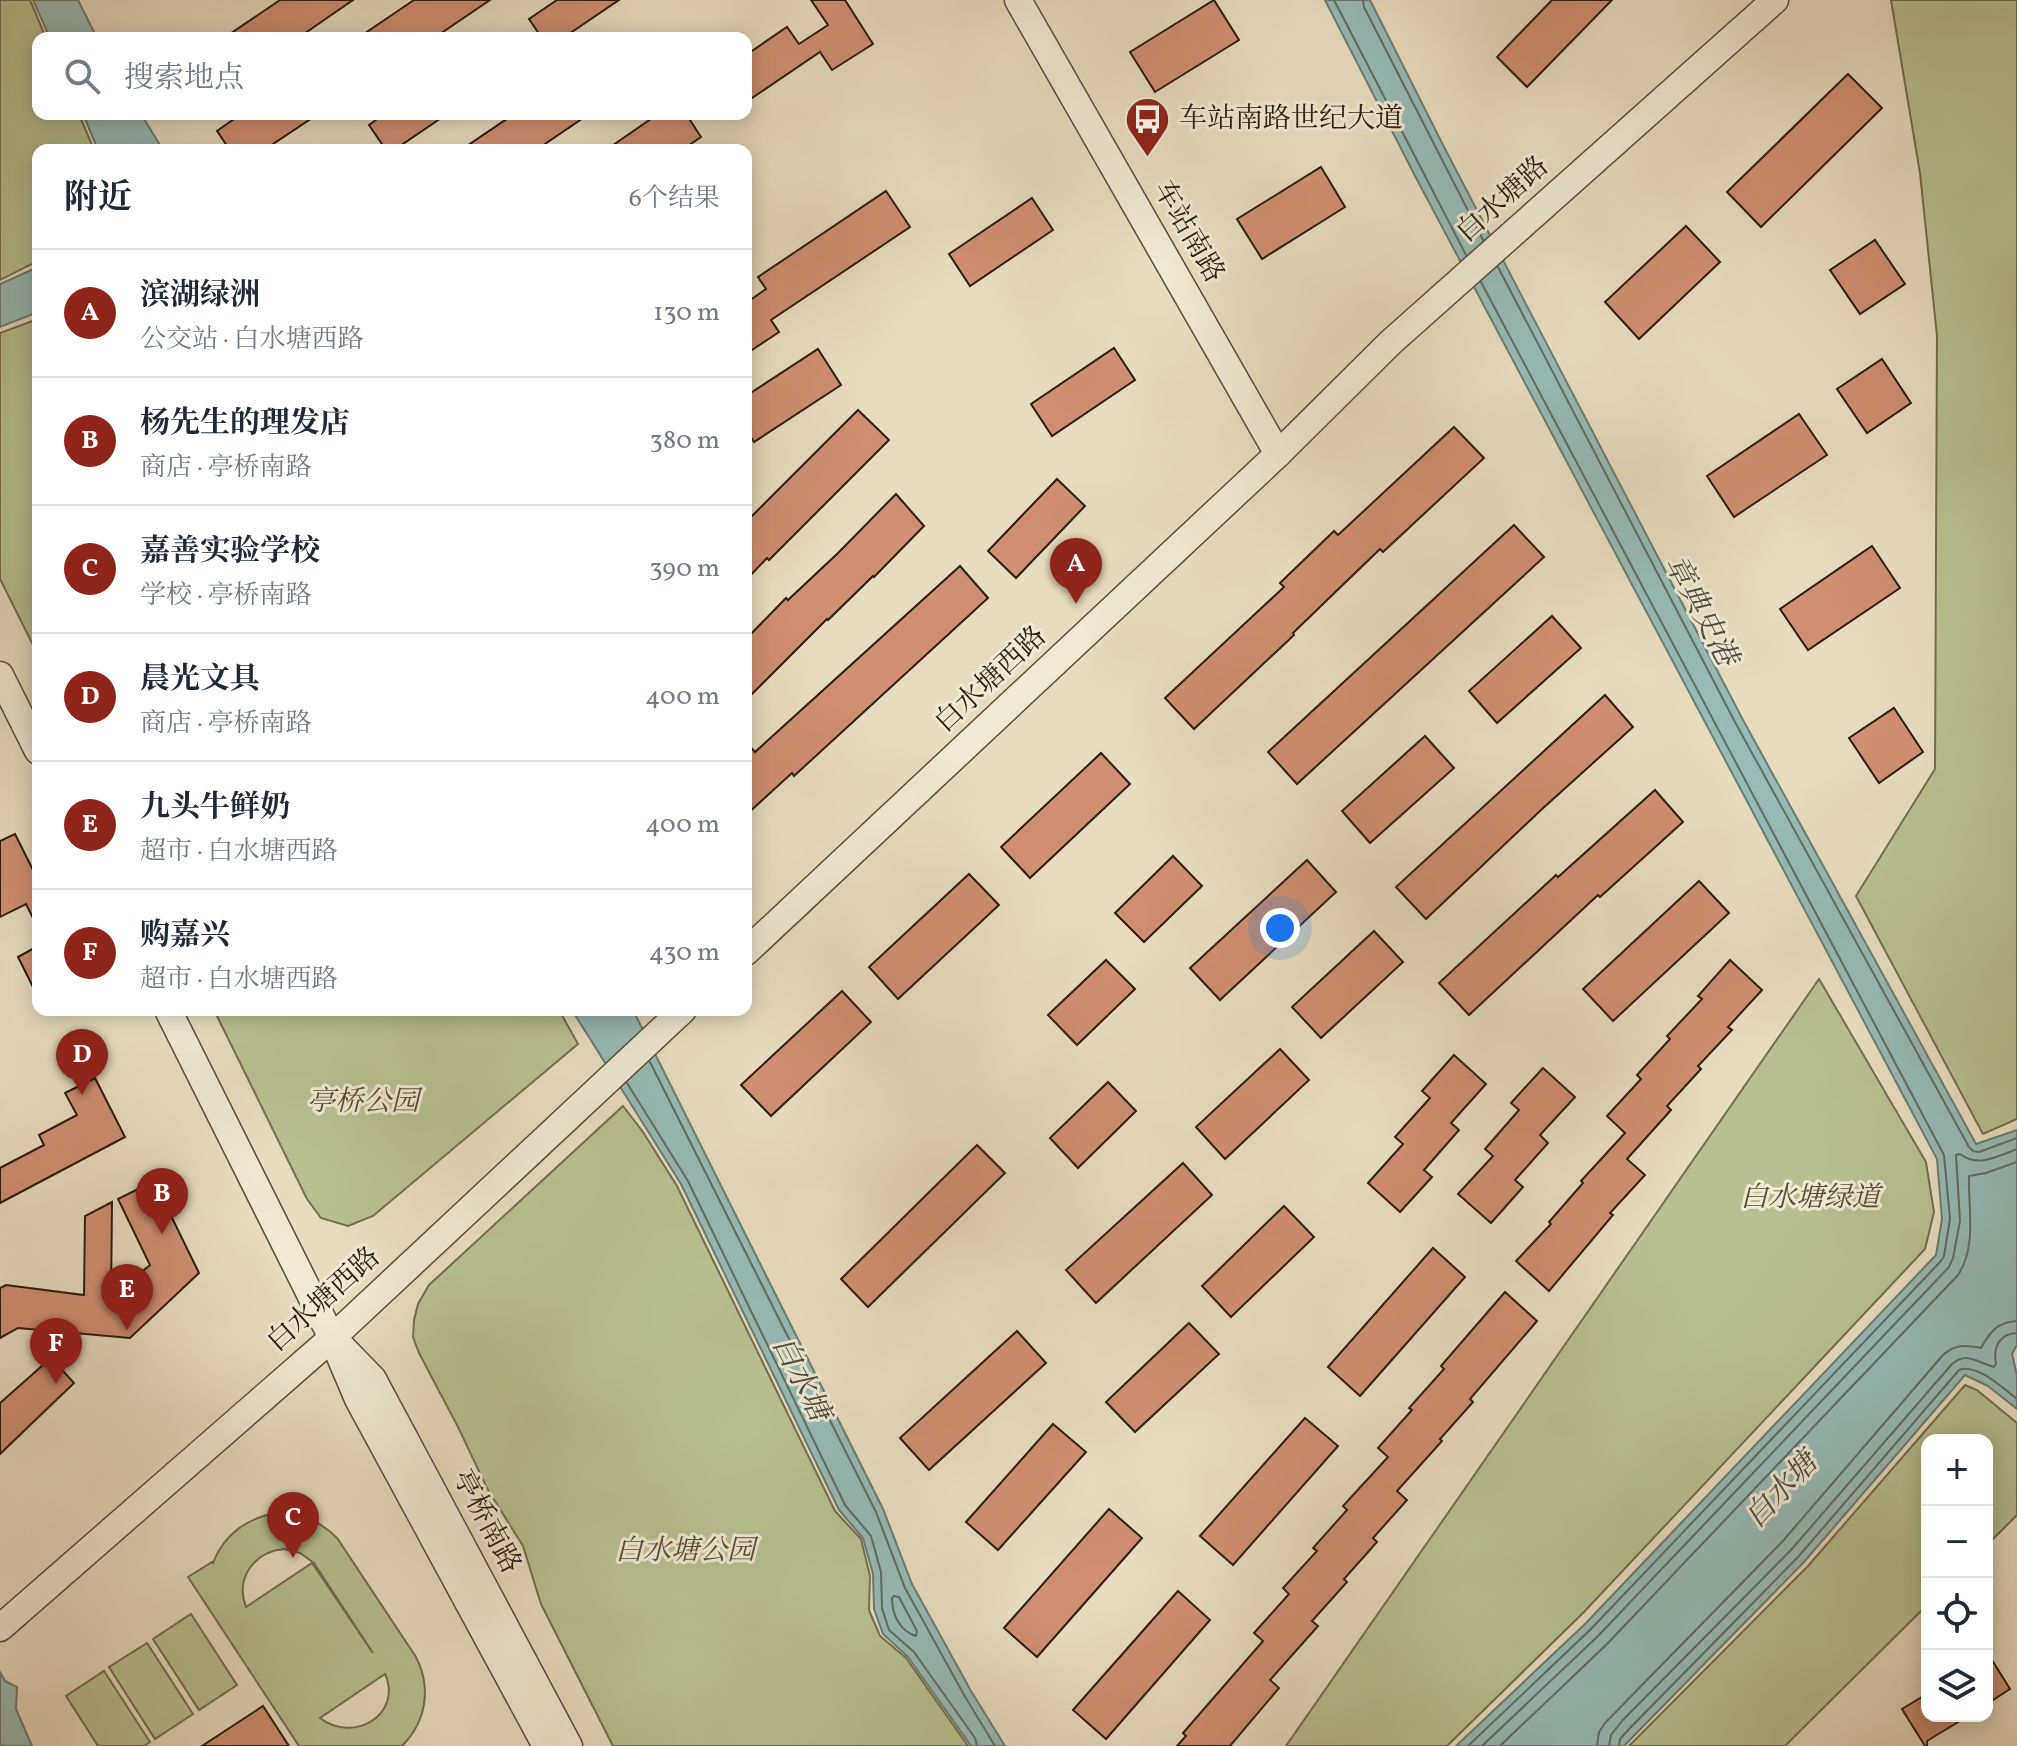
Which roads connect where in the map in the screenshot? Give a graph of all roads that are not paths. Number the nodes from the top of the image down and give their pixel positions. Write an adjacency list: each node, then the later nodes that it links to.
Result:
1 (1018, 0): 3 (street, 车站南路)
2 (1775, 0): 3 (street, 白水塘路)
3 (1278, 454): 6 (street, 白水塘西路)
4 (0, 675): 5 (street)
5 (32, 739)
6 (752, 946)
7 (171, 1016): 9 (street, 亭桥南路)
8 (677, 1016): 9 (street, 白水塘西路)
9 (332, 1338): 10 (street, 白水塘西路); 11 (street, 亭桥南路); 12 (street, 亭桥南路)
10 (0, 1628)
11 (546, 1746)
12 (569, 1746)

